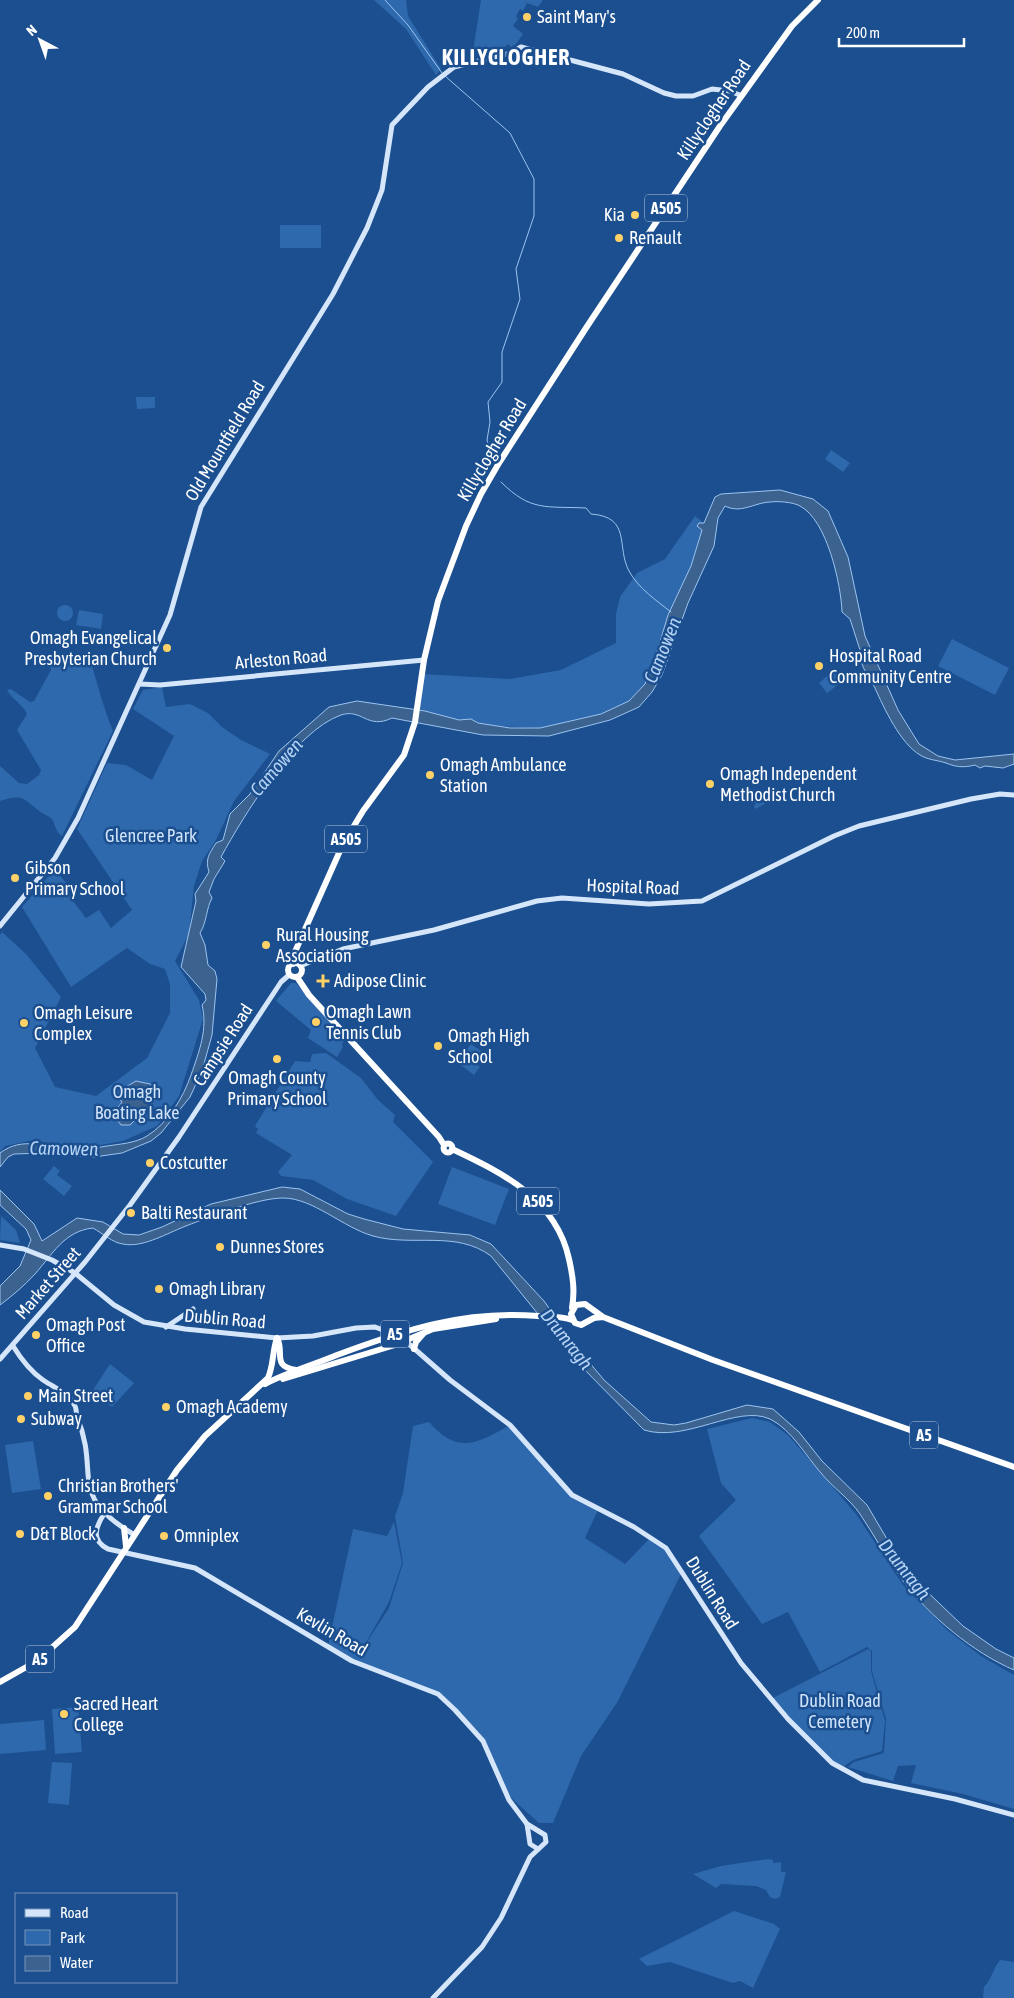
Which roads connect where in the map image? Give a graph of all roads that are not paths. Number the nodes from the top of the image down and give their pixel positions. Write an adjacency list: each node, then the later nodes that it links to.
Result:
1 (818, 0): 2 (highway, Killyclogher Road / A505)
2 (742, 96): 3 (highway, Killyclogher Road / A505); 4 (street, Old Mountfield Road)
3 (424, 660): 4 (street, Arleston Road); 7 (highway, Killyclogher Road / A505)
4 (140, 684): 6 (street, Old Mountfield Road)
5 (1014, 795): 8 (street, Hospital Road)
6 (0, 926)
7 (292, 964): 8 (highway); 9 (highway, A505)
8 (300, 966): 10 (highway)
9 (289, 975): 10 (highway); 11 (street, Campsie Road)
10 (297, 977): 14 (highway, A505)
11 (114, 1226): 13 (street, Market Street)
12 (0, 1245): 13 (street, Dublin Road)
13 (75, 1273): 22 (street, Dublin Road); 26 (street, Market Street)
14 (575, 1293): 15 (highway, A505); 18 (highway, A505)
15 (583, 1304): 17 (highway, A5); 18 (highway)
16 (193, 1309): 22 (street)
17 (591, 1310): 20 (highway, A5); 21 (highway)
18 (572, 1314): 19 (highway, A5); 21 (highway, A5)
19 (517, 1315): 23 (highway); 29 (highway, A5)
20 (603, 1317): 21 (highway, A5); 32 (highway, A5)
21 (591, 1320)
22 (165, 1327): 24 (street, Dublin Road)
23 (426, 1332): 25 (highway); 27 (highway)
24 (278, 1338): 25 (street, Dublin Road); 29 (highway); 31 (highway)
25 (402, 1339): 27 (street, Dublin Road); 30 (highway)
26 (12, 1346): 28 (street, Market Street); 33 (street)
27 (414, 1349): 39 (street, Dublin Road)
28 (0, 1359)
29 (297, 1370): 30 (highway, A5)
30 (272, 1381): 31 (highway, A5)
31 (256, 1390): 34 (highway, A5)
32 (1014, 1467)
33 (104, 1514): 35 (street); 40 (street, Kevlin Road)
34 (140, 1524): 35 (highway); 36 (highway, A5)
35 (124, 1528): 36 (street); 37 (highway)
36 (133, 1534): 37 (highway, A5)
37 (127, 1542): 38 (highway, A5)
38 (0, 1682)
39 (1014, 1815)
40 (527, 1824): 41 (street, Kevlin Road); 42 (street, Kevlin Road)
41 (536, 1831): 42 (street); 44 (street)
42 (530, 1836): 43 (street)
43 (530, 1845): 44 (street); 45 (street)
44 (538, 1848): 45 (street)
45 (530, 1857): 46 (street)
46 (433, 1998)

